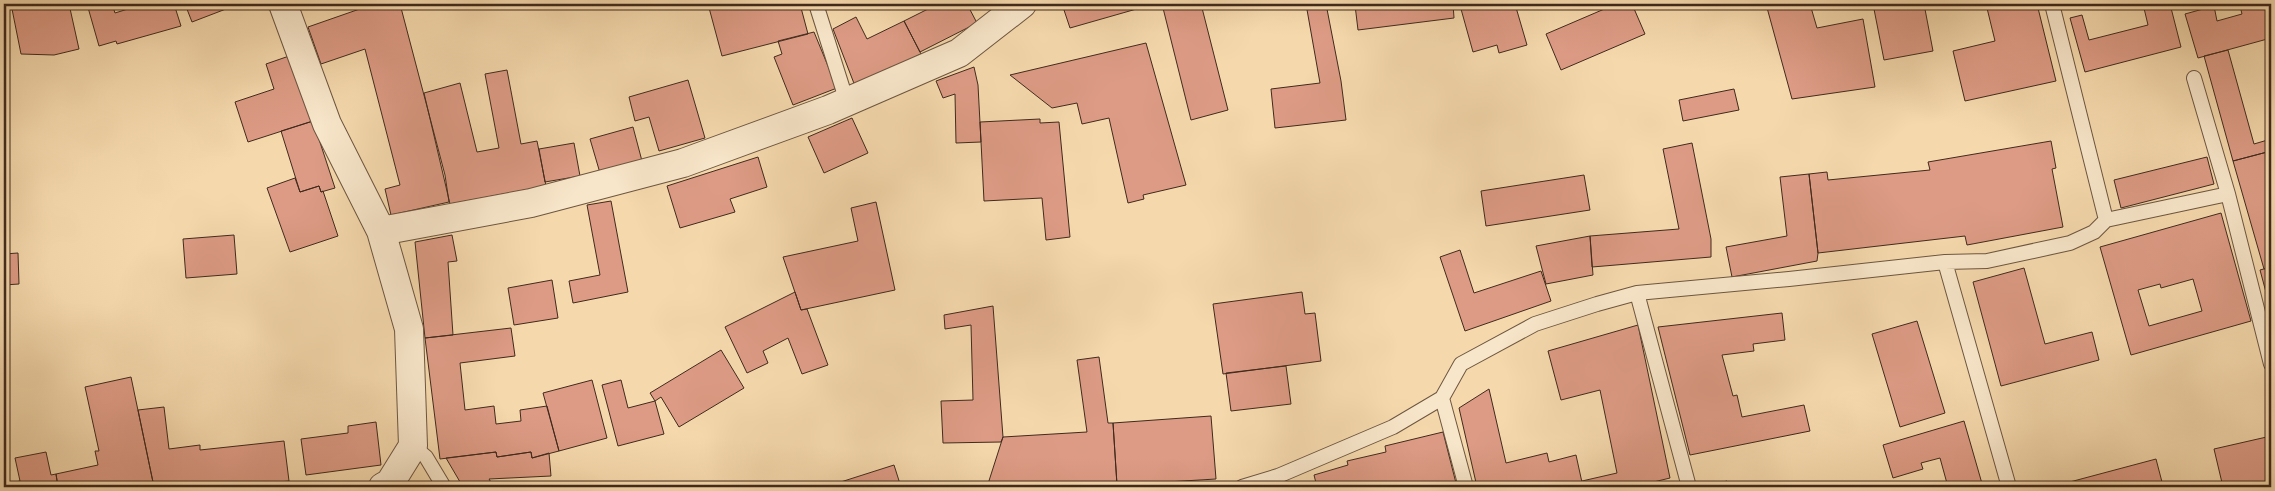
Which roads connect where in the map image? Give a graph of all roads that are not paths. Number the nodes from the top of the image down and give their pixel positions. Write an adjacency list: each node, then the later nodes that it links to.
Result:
1 (283, 4): 9 (street)
2 (816, 4): 6 (lane)
3 (1022, 4): 6 (street)
4 (2052, 4): 8 (lane)
5 (2194, 78): 7 (lane)
6 (847, 102): 9 (street)
7 (2228, 194): 8 (lane); 12 (lane)
8 (2106, 220): 10 (lane)
9 (381, 231): 14 (street)
10 (1945, 262): 11 (lane); 20 (lane)
11 (1637, 293): 13 (lane); 19 (lane)
12 (2271, 364)
13 (1442, 398): 17 (lane); 18 (lane)
14 (413, 446): 15 (street); 16 (lane)
15 (383, 487)
16 (444, 487)
17 (1242, 487)
18 (1466, 487)
19 (1689, 487)
20 (2009, 487)

